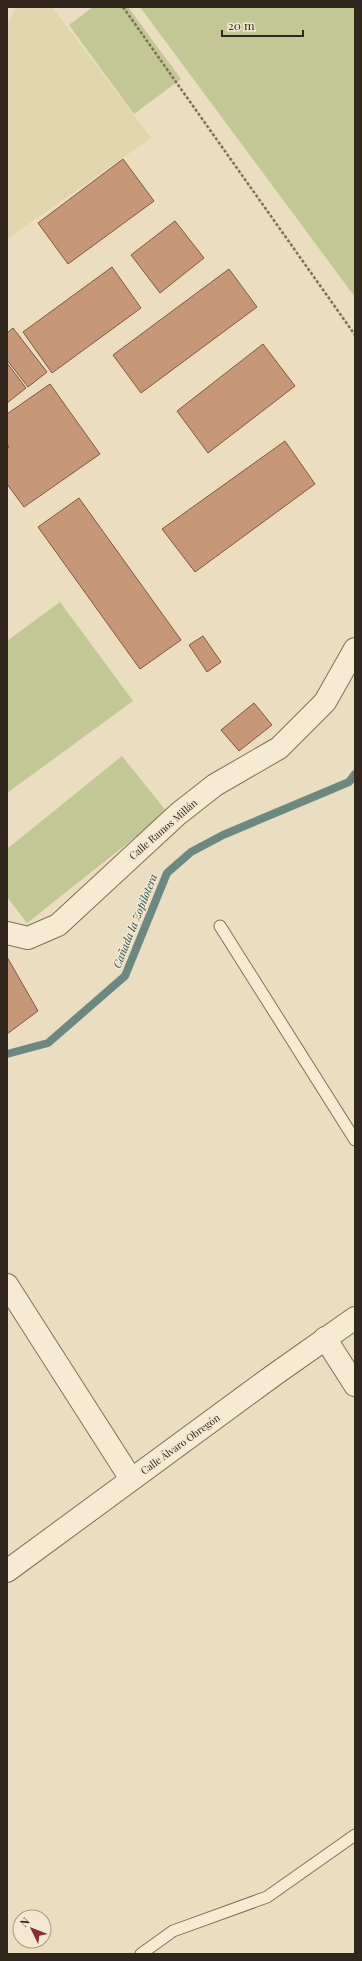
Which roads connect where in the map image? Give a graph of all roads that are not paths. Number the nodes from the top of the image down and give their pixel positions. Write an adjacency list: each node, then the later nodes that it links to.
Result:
1 (355, 649): 3 (street, Calle Ramos Millán)
2 (220, 926): 4 (lane)
3 (7, 933)
4 (355, 1140)
5 (7, 1285): 9 (street)
6 (355, 1318): 7 (street, Calle Álvaro Obregón)
7 (325, 1338): 8 (street); 9 (street, Calle Álvaro Obregón)
8 (355, 1385)
9 (132, 1480): 10 (street, Calle Álvaro Obregón)
10 (7, 1571)
11 (355, 1835): 12 (lane)
12 (141, 1954)

